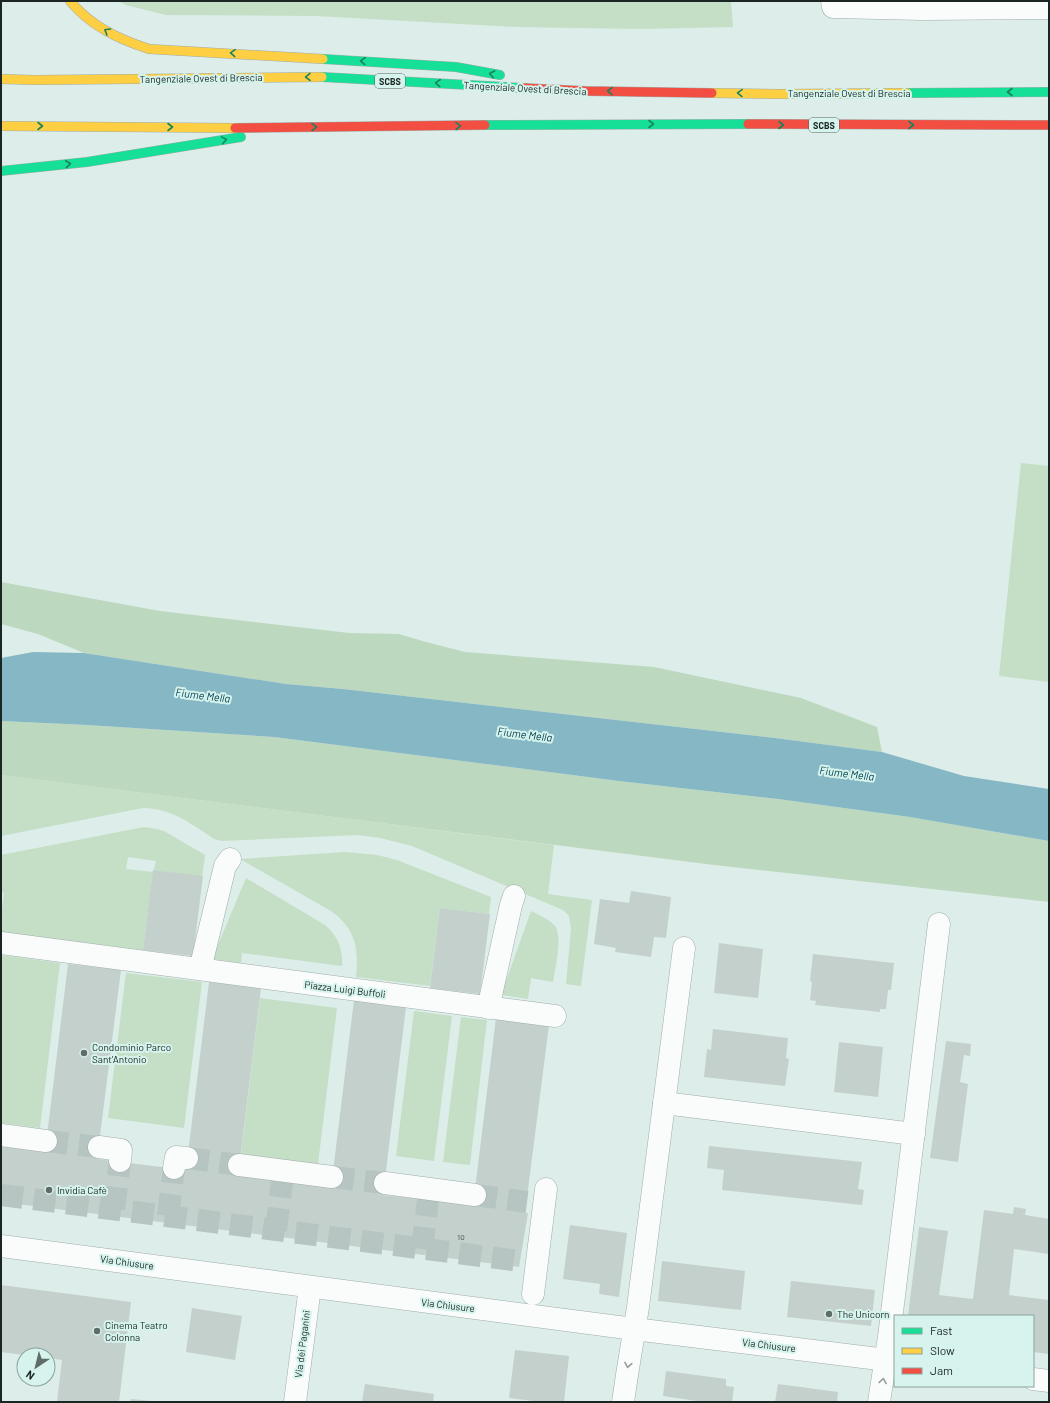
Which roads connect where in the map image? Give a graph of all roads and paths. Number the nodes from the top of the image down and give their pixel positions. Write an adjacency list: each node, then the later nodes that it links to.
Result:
1 (70, 1): 5 (highway, one-way to 1)
2 (832, 1): 3 (street)
3 (1049, 8)
4 (1, 79): 5 (highway, Tangenziale Ovest di Brescia / SCBS, one-way to 4)
5 (585, 91): 6 (highway, Tangenziale Ovest di Brescia / SCBS, one-way to 5)
6 (1049, 92)
7 (1049, 125): 9 (highway, SCBS, one-way to 7)
8 (1, 126): 9 (highway, SCBS, one-way to 9)
9 (297, 128): 10 (highway, one-way to 9)
10 (1, 171)
11 (230, 859): 16 (street)
12 (514, 896): 17 (street)
13 (939, 924): 20 (street)
14 (1, 943): 16 (street, Piazza Luigi Buffoli)
15 (684, 948): 19 (street)
16 (202, 970): 17 (street, Piazza Luigi Buffoli)
17 (489, 1008): 18 (street, Piazza Luigi Buffoli)
18 (555, 1016)
19 (664, 1103): 20 (street); 34 (street)
20 (914, 1134): 33 (street)
21 (1, 1135): 22 (street)
22 (46, 1141)
23 (99, 1147): 24 (street)
24 (120, 1161)
25 (239, 1165): 26 (street)
26 (332, 1177)
27 (385, 1183): 28 (street)
28 (474, 1195)
29 (539, 1198): 32 (street)
30 (1, 1246): 31 (street, Via Chiusure)
31 (310, 1287): 34 (street, Via Chiusure); 39 (street, Via dei Paganini)
32 (533, 1294)
33 (896, 1315)
34 (634, 1329): 36 (street, Via Chiusure); 40 (street, one-way to 40)
35 (894, 1331): 36 (street)
36 (891, 1360): 41 (street, one-way to 36)
37 (1034, 1378): 38 (street)
38 (1049, 1381)
39 (295, 1402)
40 (623, 1402)
41 (880, 1402)

